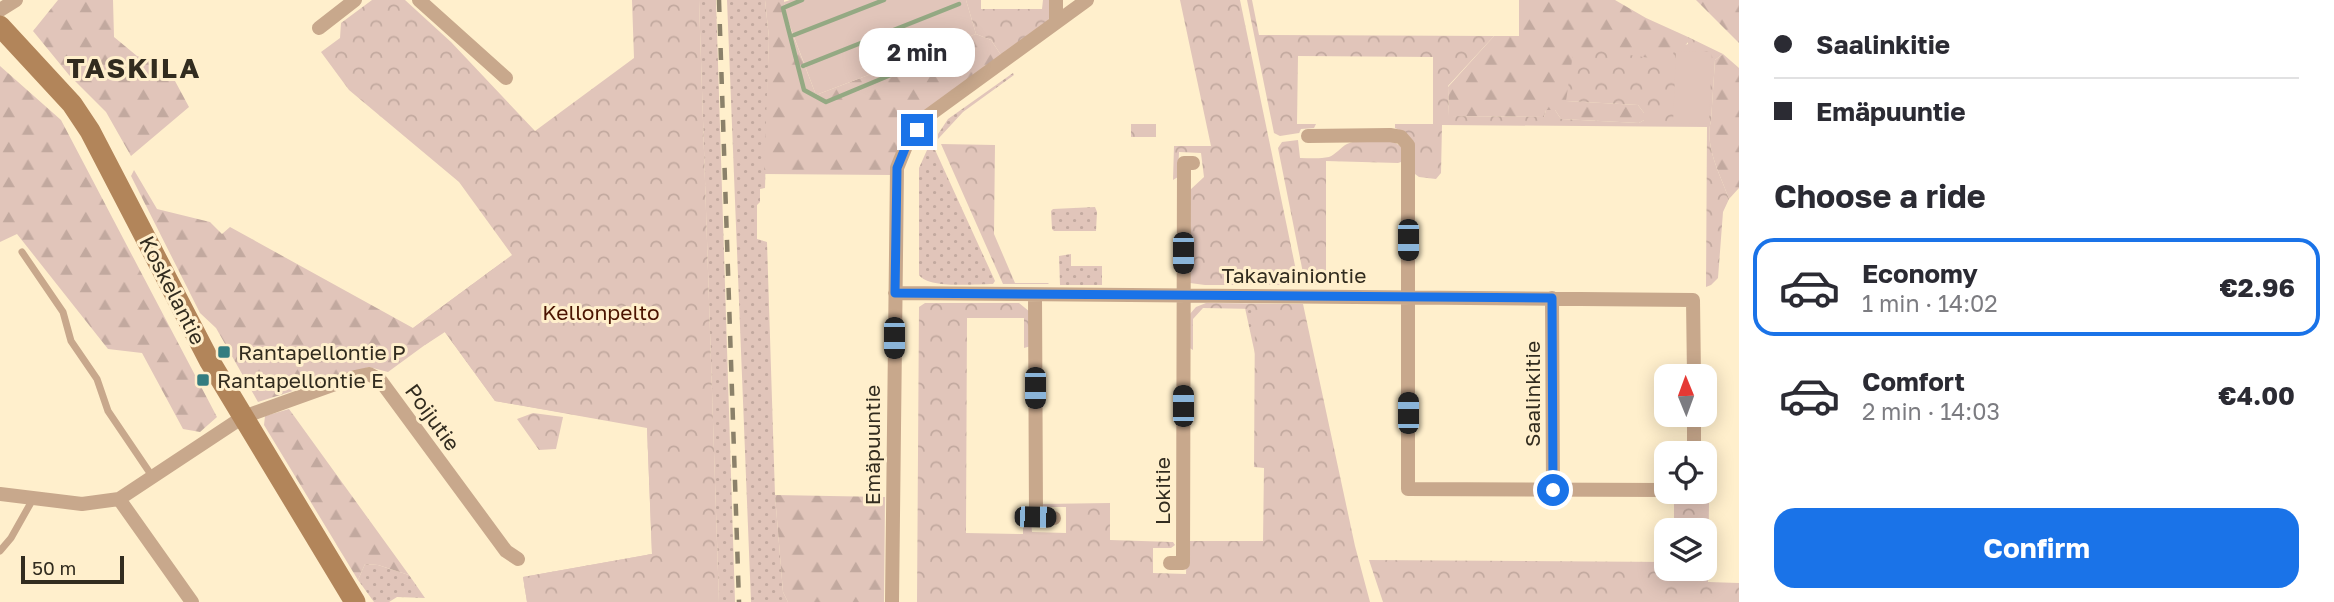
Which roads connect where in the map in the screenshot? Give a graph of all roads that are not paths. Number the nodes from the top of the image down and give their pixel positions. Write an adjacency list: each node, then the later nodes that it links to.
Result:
1 (16, 0): 6 (street)
2 (355, 0): 9 (street)
3 (419, 0): 10 (street)
4 (1056, 0): 7 (street)
5 (1087, 0): 7 (street, Emäpuuntie)
6 (0, 10)
7 (1056, 21): 14 (street, Emäpuuntie)
8 (0, 26): 20 (main road, Koskelantie)
9 (318, 29)
10 (506, 78)
11 (1308, 136): 17 (street)
12 (1193, 163): 16 (street, Lokitie)
13 (22, 252): 21 (lane)
14 (895, 293): 15 (street, Takavainiontie); 33 (street, Emäpuuntie)
15 (1035, 295): 16 (street, Takavainiontie); 27 (street)
16 (1184, 295): 17 (street, Takavainiontie); 30 (street, Lokitie)
17 (1407, 296): 18 (street, Takavainiontie); 22 (street)
18 (1552, 298): 19 (street, Takavainiontie); 22 (street, Saalinkitie)
19 (1694, 364)
20 (243, 416): 21 (street, Poijutie); 29 (street, Poijutie); 32 (main road, Koskelantie)
21 (152, 477): 26 (street, Poijutie)
22 (1553, 490): 23 (street)
23 (1654, 490)
24 (0, 494): 25 (street)
25 (34, 498): 26 (street); 28 (lane)
26 (119, 499): 31 (street)
27 (1054, 518)
28 (0, 551)
29 (518, 559)
30 (1170, 563)
31 (186, 599)
32 (355, 602)
33 (892, 602)

